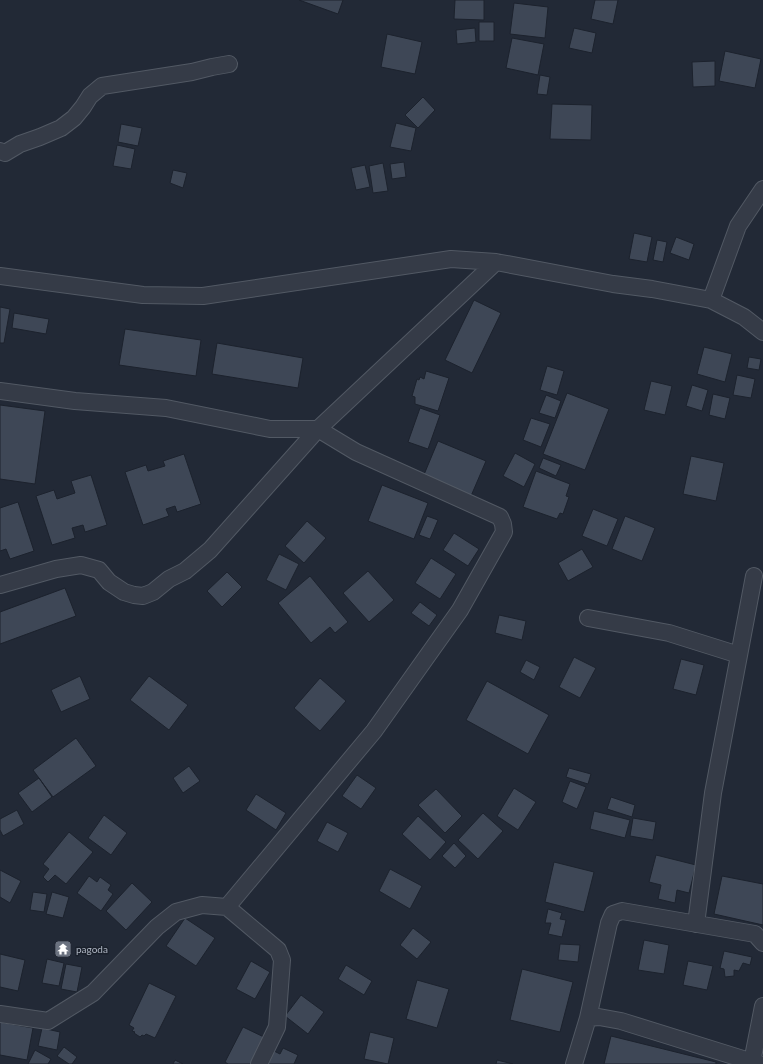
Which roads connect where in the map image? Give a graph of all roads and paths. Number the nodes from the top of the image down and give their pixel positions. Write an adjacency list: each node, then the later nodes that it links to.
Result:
1 (230, 64): 2 (street)
2 (0, 151)
3 (763, 189): 6 (street)
4 (496, 262): 5 (street); 6 (street); 9 (street)
5 (0, 276)
6 (711, 300): 7 (street)
7 (763, 332)
8 (0, 391): 9 (street)
9 (318, 429): 11 (street); 14 (street)
10 (754, 576): 13 (street)
11 (0, 585)
12 (588, 618): 13 (street)
13 (739, 655): 15 (street)
14 (227, 906): 18 (street); 21 (street)
15 (696, 924): 16 (street); 19 (street)
16 (763, 943)
17 (763, 1006): 20 (street)
18 (0, 1014)
19 (588, 1018): 20 (street); 22 (street)
20 (756, 1063)
21 (259, 1064)
22 (574, 1064)

